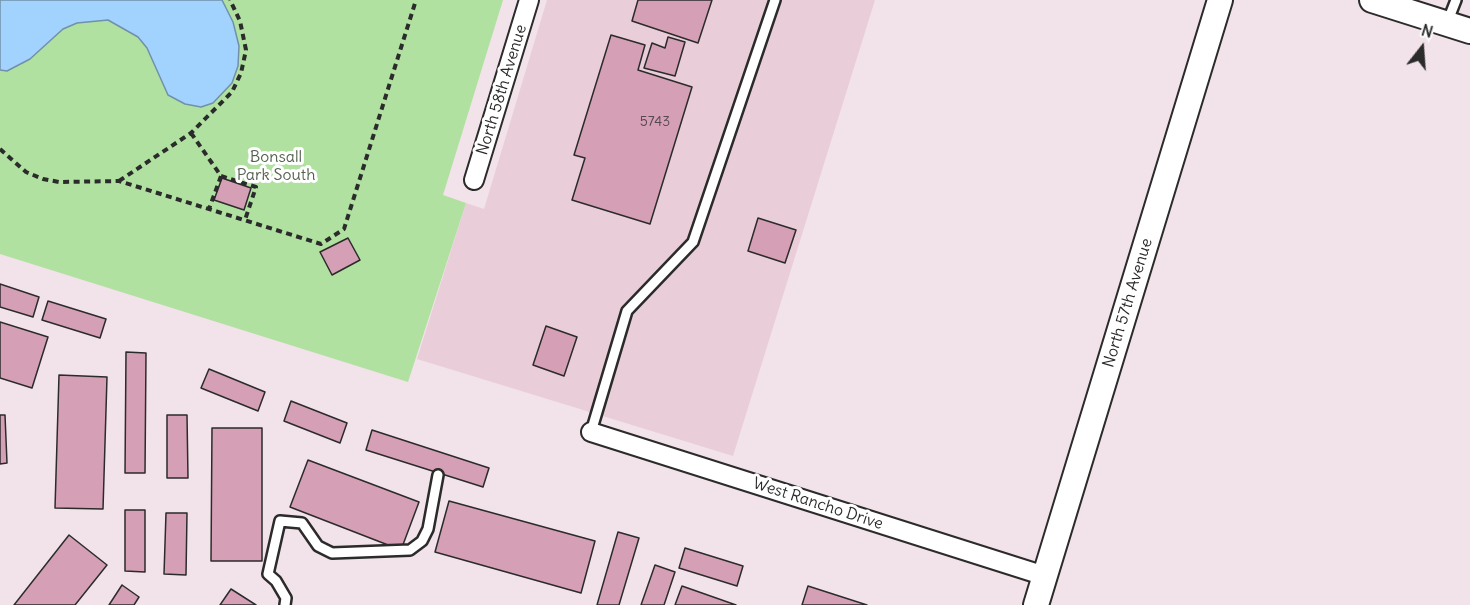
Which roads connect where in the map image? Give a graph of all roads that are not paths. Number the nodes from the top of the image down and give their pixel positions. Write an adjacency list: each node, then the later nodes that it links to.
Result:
1 (529, 0): 8 (street, North 58th Avenue)
2 (775, 0): 9 (lane)
3 (1220, 0): 11 (street, North 57th Avenue)
4 (1372, 0): 6 (street)
5 (1456, 0): 6 (lane)
6 (1447, 23): 7 (street)
7 (1470, 31)
8 (474, 180)
9 (591, 432): 11 (street, West Rancho Drive)
10 (438, 475): 12 (lane)
11 (1045, 576): 13 (street, North 57th Avenue)
12 (285, 605)
13 (1036, 605)

